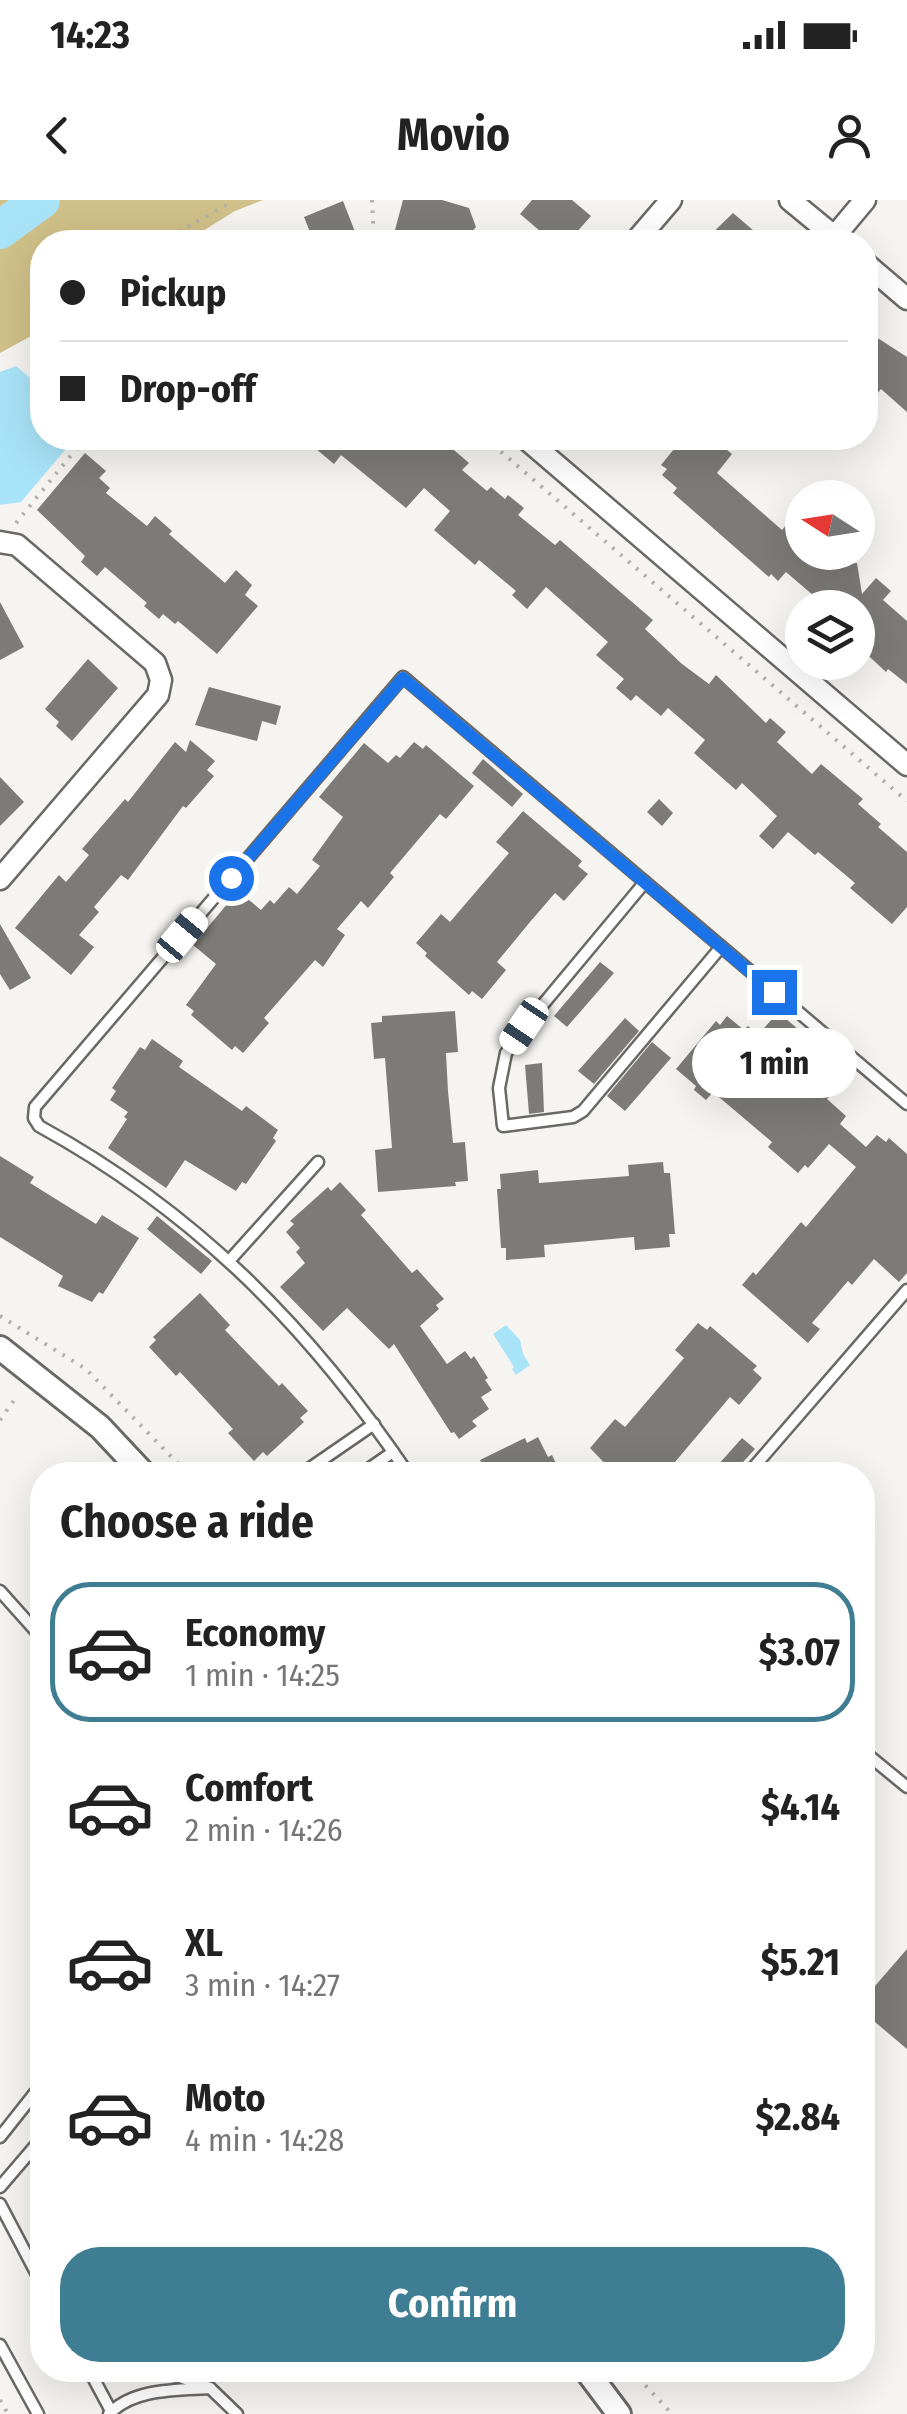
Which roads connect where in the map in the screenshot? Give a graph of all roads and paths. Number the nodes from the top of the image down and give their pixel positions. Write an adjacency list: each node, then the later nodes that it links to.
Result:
1 (230, 200): 6 (path)
2 (372, 200): 7 (path)
3 (671, 200): 8 (street)
4 (790, 200): 9 (street)
5 (865, 200): 10 (street)
6 (182, 230)
7 (373, 230)
8 (645, 230)
9 (826, 230)
10 (845, 230)
11 (878, 274): 12 (street)
12 (907, 299)
13 (75, 450): 16 (path)
14 (499, 450): 18 (path)
15 (539, 450): 17 (street)
16 (7, 534): 19 (street)
17 (907, 766)
18 (907, 801)
19 (0, 879)
20 (645, 882): 21 (lane); 21 (lane); 24 (lane)
21 (721, 947): 22 (lane)
22 (907, 1104)
23 (318, 1162): 24 (lane)
24 (229, 1260): 30 (lane)
25 (907, 1290): 37 (lane)
26 (0, 1316): 33 (path)
27 (0, 1348): 32 (street)
28 (17, 1396): 29 (path)
29 (0, 1420)
30 (374, 1424): 31 (lane); 34 (lane)
31 (393, 1452): 35 (lane); 36 (lane)
32 (133, 1462)
33 (176, 1462)
34 (319, 1462)
35 (379, 1462)
36 (400, 1462)
37 (758, 1462)
38 (0, 1591): 39 (lane)
39 (30, 1625)
40 (875, 1761): 41 (lane)
41 (907, 1787)
42 (30, 2099): 43 (lane)
43 (0, 2137)
44 (30, 2153): 45 (lane)
45 (2, 2183)
46 (0, 2204): 47 (lane)
47 (30, 2261)
48 (0, 2346): 57 (lane)
49 (95, 2382): 56 (lane)
50 (194, 2382): 53 (lane)
51 (595, 2382): 59 (street)
52 (642, 2382): 60 (path)
53 (210, 2388): 56 (lane); 58 (lane)
54 (0, 2400): 55 (path)
55 (4, 2411)
56 (110, 2412)
57 (38, 2414)
58 (236, 2414)
59 (619, 2414)
60 (672, 2414)

